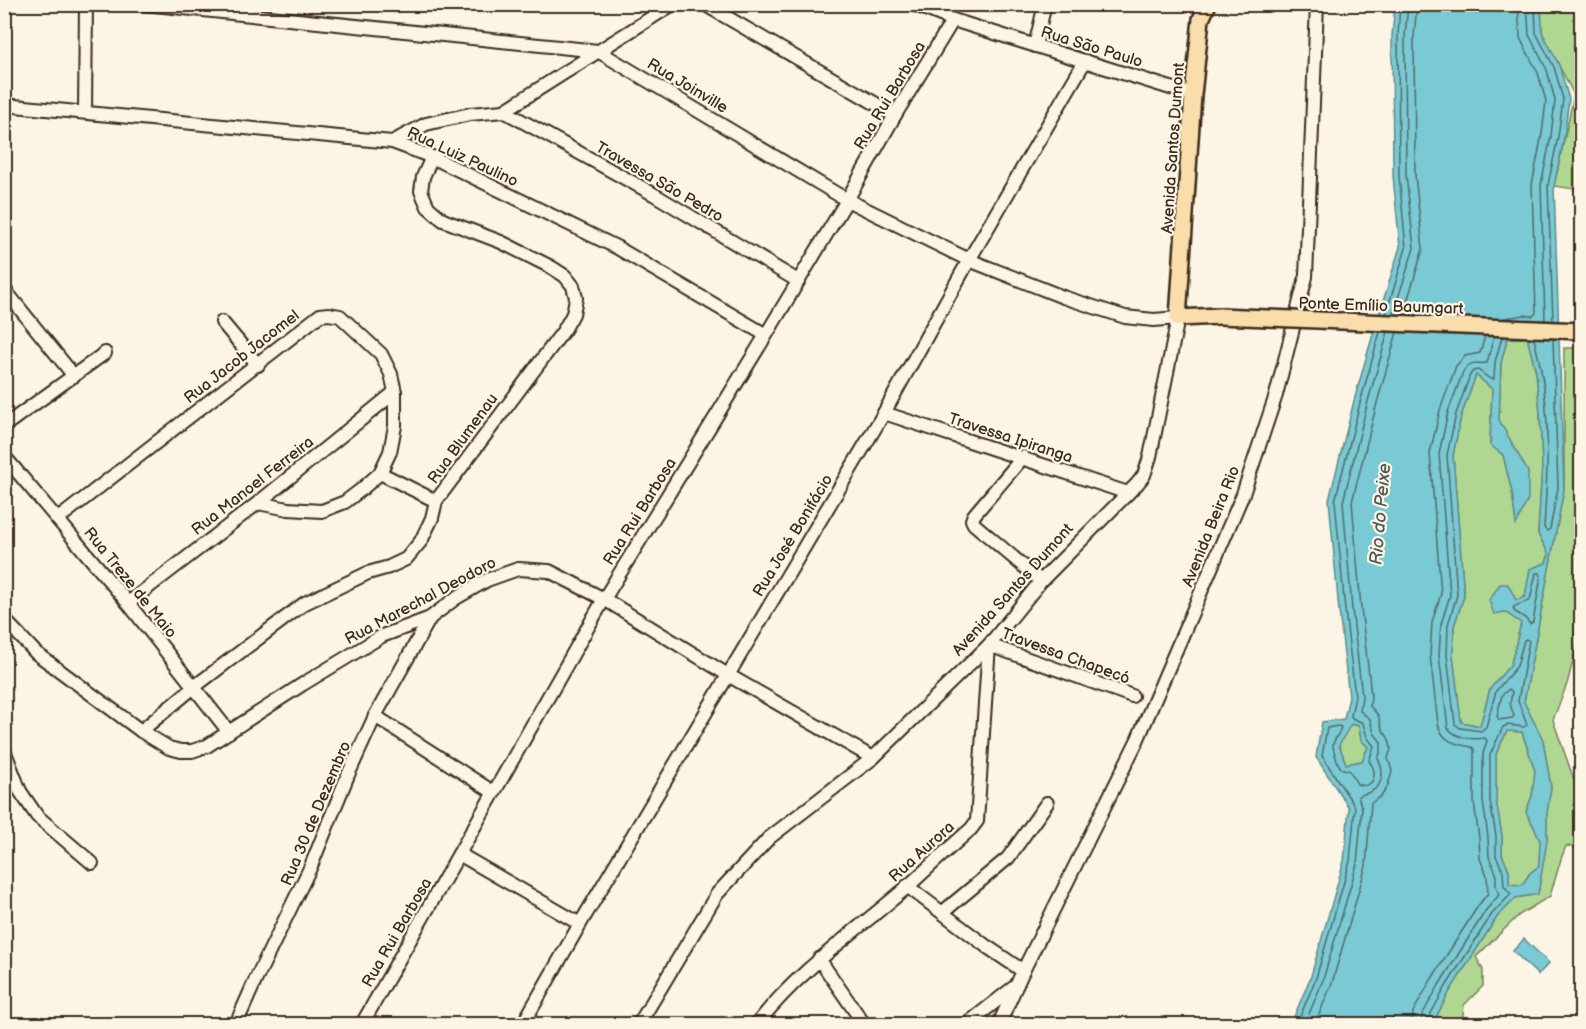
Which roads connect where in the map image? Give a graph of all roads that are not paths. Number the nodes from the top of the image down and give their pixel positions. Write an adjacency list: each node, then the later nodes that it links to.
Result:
1 (86, 4): 16 (street)
2 (144, 4): 11 (street, Rua Joinville)
3 (673, 4): 11 (street)
4 (704, 4): 17 (street)
5 (913, 4): 9 (street, Rua São Paulo)
6 (1045, 4): 10 (street)
7 (1208, 4): 13 (main road, Avenida Santos Dumont)
8 (1317, 4): 63 (street, Avenida Beira Rio)
9 (953, 20): 10 (street, Rua São Paulo); 17 (street, Rua Rui Barbosa)
10 (1035, 46): 12 (street, Rua São Paulo)
11 (598, 51): 15 (street); 20 (street, Rua Joinville)
12 (1085, 61): 13 (street, Rua São Paulo); 21 (street, Rua José Bonifácio)
13 (1193, 95): 24 (main road, Avenida Santos Dumont)
14 (4, 105): 16 (street, Rua Luiz Paulino)
15 (504, 111): 18 (street); 22 (street, Travessa São Pedro)
16 (85, 112): 18 (street, Rua Luiz Paulino)
17 (895, 115): 20 (street, Rua Rui Barbosa)
18 (393, 142): 19 (street, Rua Luiz Paulino)
19 (432, 157): 27 (street, Rua Luiz Paulino); 38 (street, Rua Blumenau)
20 (847, 200): 21 (street, Rua Joinville); 22 (street, Rua Rui Barbosa)
21 (969, 260): 24 (street, Rua Joinville); 32 (street, Rua José Bonifácio)
22 (798, 281): 27 (street, Rua Rui Barbosa)
23 (4, 289): 30 (street)
24 (1178, 318): 26 (main road, Ponte Emílio Baumgart, bridge); 37 (street, Avenida Santos Dumont)
25 (222, 322): 29 (street)
26 (1581, 331)
27 (766, 335): 42 (street, Rua Rui Barbosa)
28 (105, 353): 30 (street)
29 (258, 365): 31 (street, Rua Jacob Jacomel); 40 (street, Rua Jacob Jacomel)
30 (74, 376): 33 (street)
31 (395, 392): 36 (street, Rua Jacob Jacomel); 39 (street, Rua Manoel Ferreira)
32 (884, 412): 35 (street, Travessa Ipiranga); 47 (street, Rua José Bonifácio)
33 (4, 426)
34 (4, 456): 40 (street, Rua Treze de Maio)
35 (1023, 457): 37 (street, Travessa Ipiranga); 41 (street)
36 (380, 473): 38 (street); 39 (street, Rua Jacob Jacomel)
37 (1128, 493): 41 (street, Avenida Santos Dumont)
38 (436, 501): 48 (street, Rua Blumenau)
39 (258, 502): 43 (street, Rua Manoel Ferreira)
40 (58, 519): 43 (street, Rua Treze de Maio)
41 (1041, 581): 46 (street, Avenida Santos Dumont)
42 (603, 599): 44 (street, Rua Marechal Deodoro); 47 (street, Rua Marechal Deodoro); 55 (street, Rua Rui Barbosa)
43 (128, 603): 48 (street, Rua Treze de Maio)
44 (430, 618): 50 (street, Rua 30 de Dezembro); 52 (street, Rua Marechal Deodoro)
45 (4, 619): 51 (street, Rua Marechal Deodoro)
46 (989, 645): 49 (street, Travessa Chapecó); 54 (street, Avenida Santos Dumont); 59 (street, Rua Aurora)
47 (728, 675): 54 (street, Rua Marechal Deodoro); 61 (street, Rua José Bonifácio)
48 (194, 687): 51 (street, Rua Blumenau); 52 (street, Rua Treze de Maio)
49 (1132, 696)
50 (375, 716): 55 (street); 65 (street, Rua 30 de Dezembro)
51 (141, 731): 52 (street, Rua Marechal Deodoro)
52 (230, 732)
53 (4, 750): 58 (street)
54 (873, 758): 68 (street, Avenida Santos Dumont)
55 (493, 792): 57 (street, Rua Rui Barbosa)
56 (1047, 803): 60 (street)
57 (459, 854): 61 (street); 66 (street, Rua Rui Barbosa)
58 (92, 863)
59 (907, 886): 60 (street); 62 (street, Rua Aurora)
60 (943, 912): 63 (street)
61 (580, 924): 67 (street, Rua José Bonifácio)
62 (819, 959): 69 (street, Rua Aurora); 70 (street)
63 (1023, 971): 64 (street, Avenida Beira Rio)
64 (1016, 986): 71 (street); 72 (street, Avenida Beira Rio)
65 (236, 1024)
66 (362, 1024)
67 (523, 1024)
68 (639, 1024)
69 (757, 1024)
70 (864, 1024)
71 (967, 1024)
72 (999, 1024)

